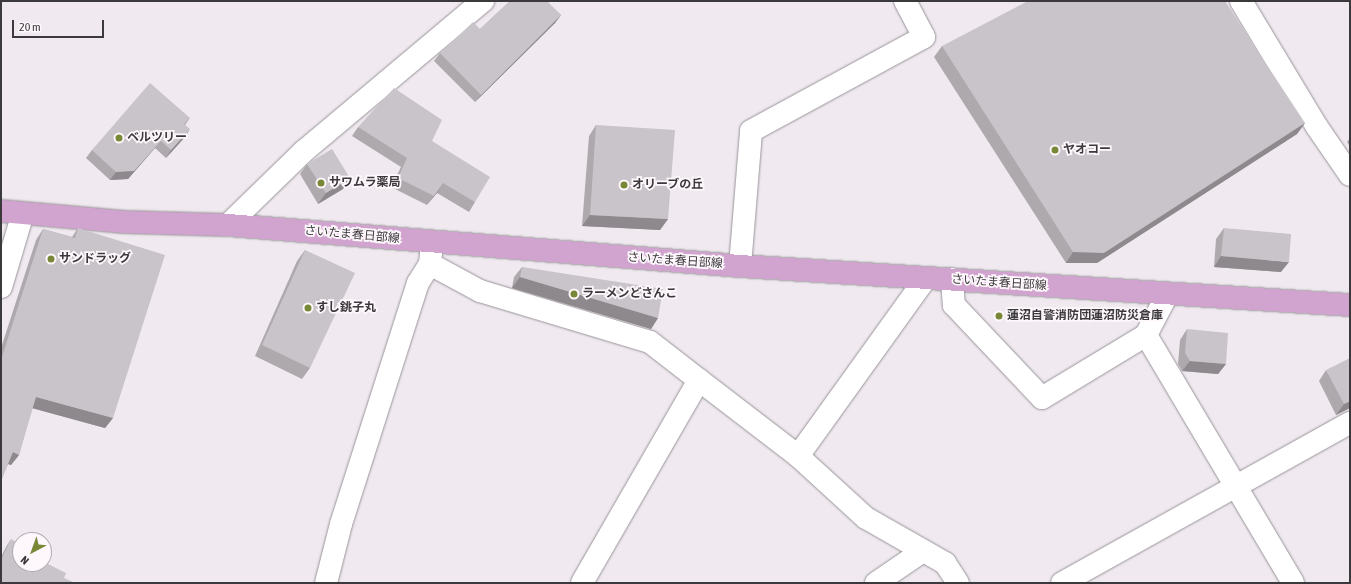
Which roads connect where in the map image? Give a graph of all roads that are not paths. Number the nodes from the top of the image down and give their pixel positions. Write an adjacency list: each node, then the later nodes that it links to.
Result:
1 (483, 1): 4 (street)
2 (904, 1): 11 (street)
3 (1241, 1): 5 (street)
4 (465, 8): 8 (street)
5 (1350, 175)
6 (1, 211): 7 (main road, さいたま春日部線)
7 (23, 213): 8 (main road, さいたま春日部線); 14 (street)
8 (228, 225): 9 (main road, さいたま春日部線)
9 (432, 242): 10 (street); 11 (main road, さいたま春日部線)
10 (430, 264): 18 (street); 23 (street)
11 (740, 266): 12 (main road, さいたま春日部線)
12 (926, 278): 13 (main road, さいたま春日部線); 20 (street)
13 (952, 279): 15 (main road, さいたま春日部線); 17 (street)
14 (1, 286)
15 (1167, 295): 16 (main road, さいたま春日部線); 17 (street)
16 (1350, 305)
17 (1146, 335): 21 (street)
18 (699, 380): 20 (street); 24 (street)
19 (1350, 423): 21 (street)
20 (798, 456): 22 (street)
21 (1236, 484): 27 (street); 28 (street)
22 (923, 551): 25 (street); 26 (street)
23 (326, 583)
24 (582, 583)
25 (876, 583)
26 (958, 583)
27 (1062, 583)
28 (1293, 583)

